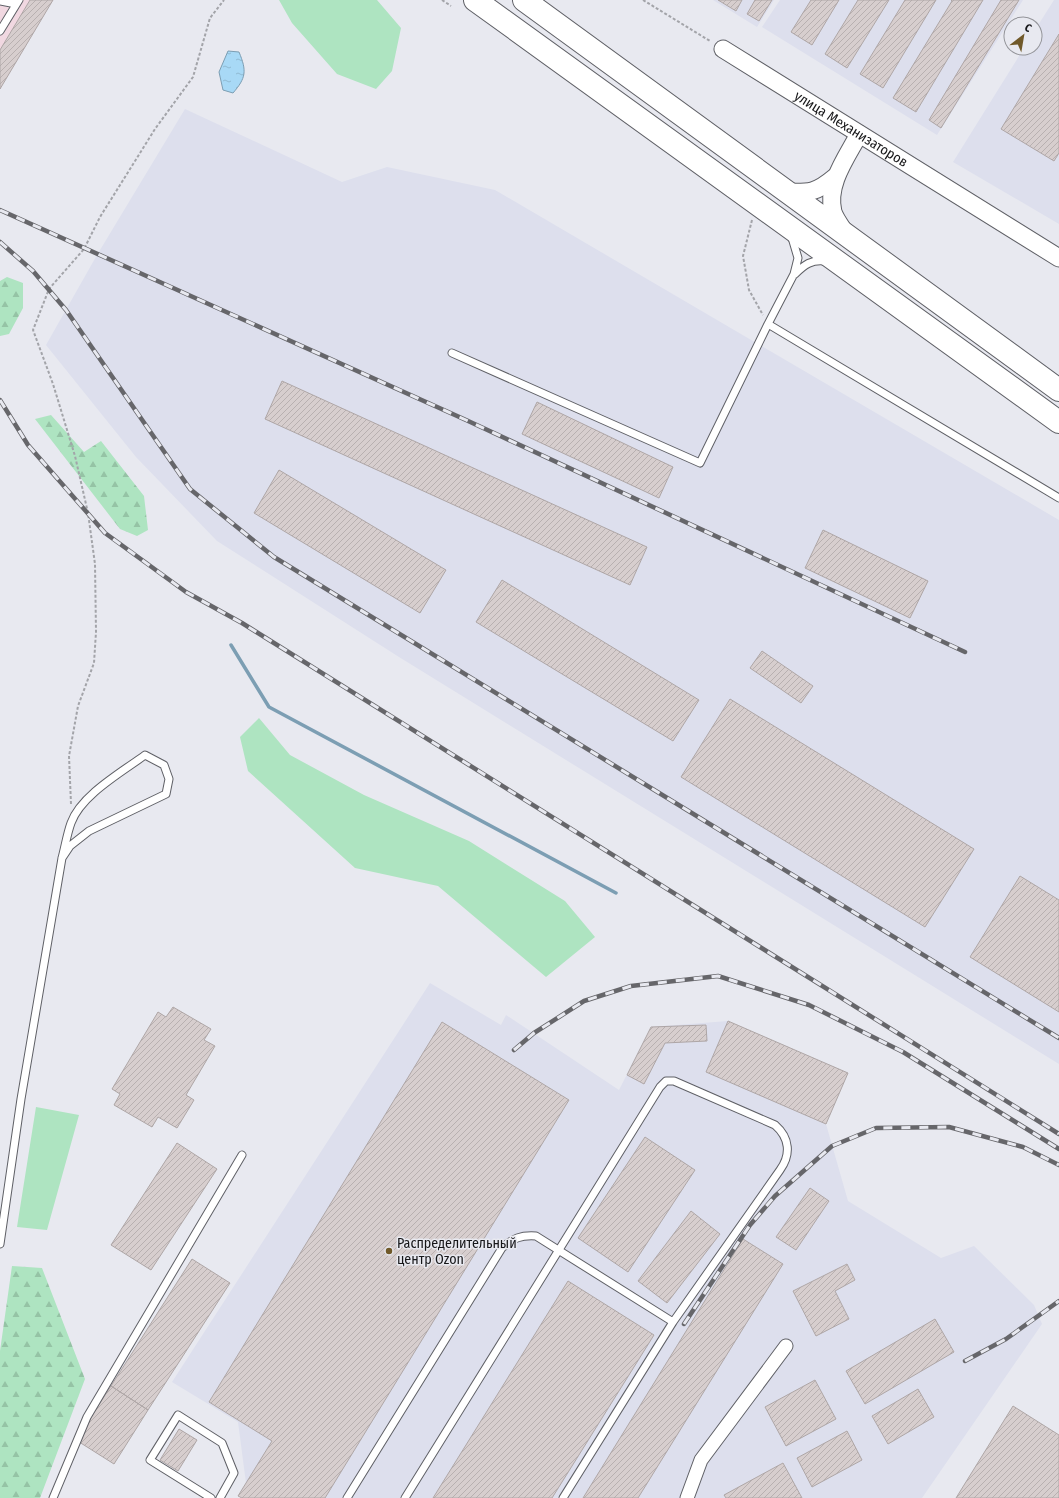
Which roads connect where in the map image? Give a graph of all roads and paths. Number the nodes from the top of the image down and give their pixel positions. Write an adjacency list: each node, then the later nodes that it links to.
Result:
1 (224, 0): 25 (path)
2 (442, 0): 8 (path)
3 (475, 0): 15 (highway)
4 (524, 0): 13 (highway)
5 (643, 0): 10 (path)
6 (0, 1): 7 (lane)
7 (17, 2): 9 (lane)
8 (451, 6)
9 (0, 31)
10 (723, 49): 11 (street, улица Механизаторов)
11 (859, 134): 12 (street); 17 (street, улица Механизаторов)
12 (835, 177): 13 (street); 16 (street)
13 (785, 192): 16 (highway)
14 (753, 217): 20 (path)
15 (783, 224): 18 (highway); 19 (lane)
16 (846, 236): 22 (highway)
17 (1059, 258)
18 (836, 262): 19 (lane); 23 (highway)
19 (794, 274): 20 (lane)
20 (768, 324): 21 (lane); 24 (lane)
21 (452, 353)
22 (1059, 390)
23 (1059, 422)
24 (1059, 498)
25 (71, 821): 26 (lane); 26 (lane)
26 (62, 858): 28 (lane)
27 (242, 1155): 32 (lane)
28 (0, 1244)
29 (559, 1250): 30 (lane); 30 (lane); 35 (lane); 36 (lane)
30 (673, 1322): 37 (lane)
31 (786, 1346): 38 (street)
32 (53, 1498)
33 (211, 1498): 34 (lane)
34 (220, 1498)
35 (347, 1498)
36 (405, 1498)
37 (563, 1498)
38 (687, 1498)

